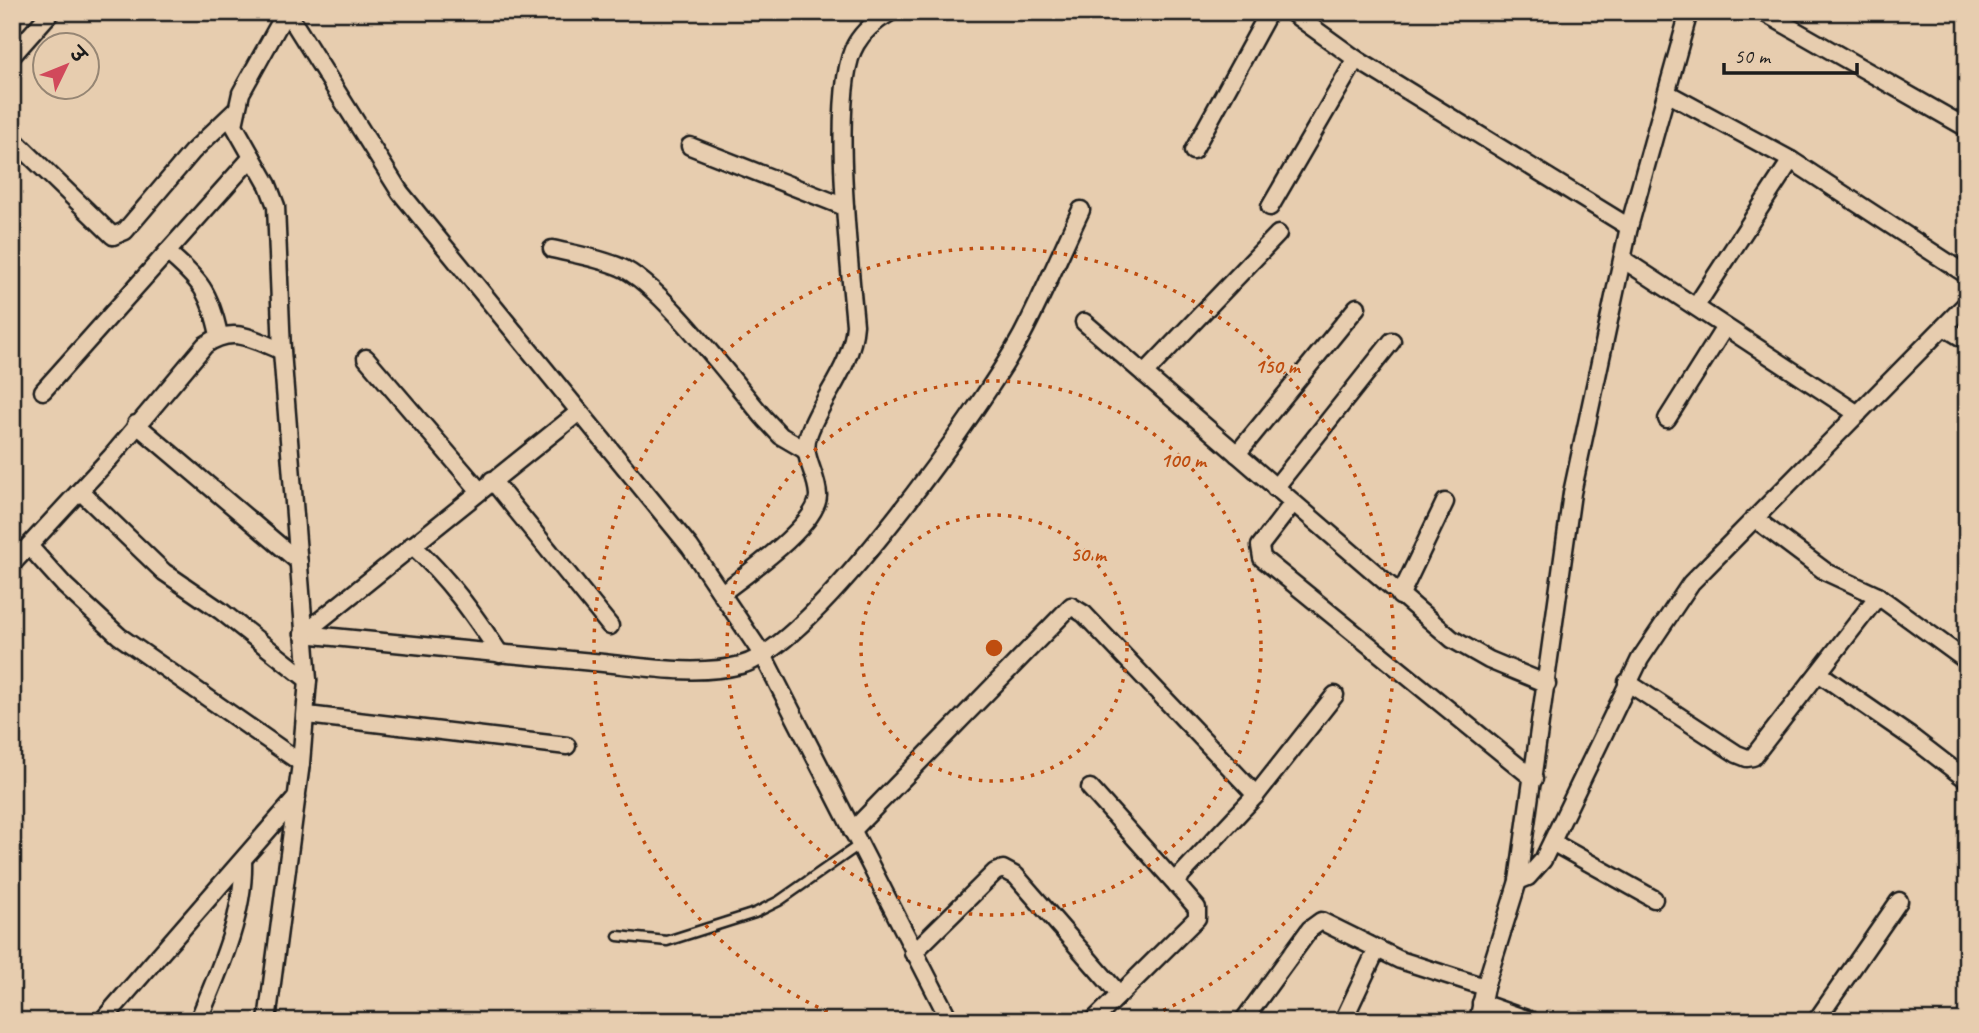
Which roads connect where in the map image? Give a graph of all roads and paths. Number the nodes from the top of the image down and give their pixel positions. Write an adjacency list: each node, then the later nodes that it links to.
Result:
1 (51, 12): 8 (street)
2 (286, 12): 11 (street); 40 (street)
3 (891, 12): 19 (street)
4 (1269, 12): 15 (street)
5 (1291, 12): 9 (street)
6 (1689, 12): 10 (street)
7 (1763, 12): 12 (street)
8 (12, 56)
9 (1356, 59): 18 (street); 21 (street)
10 (1667, 93): 17 (street); 21 (street)
11 (234, 111): 13 (street); 16 (street)
12 (1967, 128)
13 (12, 138)
14 (690, 146): 19 (street)
15 (1193, 151)
16 (252, 157): 24 (street); 36 (street)
17 (1791, 160): 26 (street); 28 (street)
18 (1270, 206)
19 (845, 207): 44 (street)
20 (1080, 210): 62 (street)
21 (1629, 228): 25 (street)
22 (1278, 234): 38 (street)
23 (552, 249): 44 (street)
24 (167, 252): 33 (street); 39 (street)
25 (1624, 260): 28 (street); 67 (street)
26 (1967, 275)
27 (1967, 303): 32 (street)
28 (1696, 306): 31 (street)
29 (1356, 307): 45 (street)
30 (1084, 322): 38 (street)
31 (1725, 327): 41 (street); 42 (street)
32 (1944, 327): 35 (street); 41 (street)
33 (219, 335): 36 (street); 43 (street)
34 (1392, 341): 47 (street)
35 (1967, 341)
36 (282, 351): 54 (street)
37 (366, 358): 46 (street)
38 (1144, 374): 45 (street)
39 (43, 391)
40 (579, 412): 46 (street); 56 (street)
41 (1858, 414): 51 (street)
42 (1667, 419)
43 (136, 424): 48 (street); 54 (street)
44 (805, 450): 56 (street)
45 (1237, 454): 47 (street)
46 (486, 485): 52 (street); 59 (street)
47 (1275, 488): 50 (street)
48 (80, 491): 53 (street); 65 (street)
49 (1445, 502): 57 (street)
50 (1293, 503): 57 (street); 72 (street)
51 (1754, 518): 58 (street); 66 (street)
52 (412, 545): 60 (street); 61 (street)
53 (29, 546): 55 (street); 71 (street)
54 (299, 562): 60 (street)
55 (12, 564)
56 (722, 593): 62 (street)
57 (1400, 596): 67 (street)
58 (1878, 596): 63 (street); 64 (street)
59 (610, 625)
60 (303, 634): 61 (street); 65 (street)
61 (500, 654): 62 (street)
62 (764, 657): 77 (street)
63 (1967, 661)
64 (1819, 674): 66 (street); 73 (street)
65 (308, 680): 69 (street)
66 (1627, 682): 78 (street)
67 (1547, 684): 72 (street)
68 (1335, 695): 75 (street)
69 (307, 715): 70 (street); 71 (street)
70 (567, 747)
71 (301, 764): 76 (street)
72 (1534, 779): 80 (street)
73 (1967, 780)
74 (1090, 788): 81 (street)
75 (1256, 795): 77 (street); 81 (street)
76 (297, 797): 79 (street); 91 (street)
77 (856, 838): 84 (lane); 86 (street)
78 (1552, 842): 80 (street); 82 (street)
79 (243, 860): 89 (street); 90 (street)
80 (1518, 881): 88 (street)
81 (1177, 885): 87 (street)
82 (1654, 899)
83 (1899, 901): 98 (street)
84 (618, 936)
85 (1377, 949): 88 (street); 94 (street); 95 (street)
86 (913, 953): 87 (street); 92 (street)
87 (1118, 993): 93 (street)
88 (1483, 995): 96 (street); 97 (street)
89 (102, 1021)
90 (198, 1021)
91 (267, 1021)
92 (950, 1021)
93 (1093, 1021)
94 (1243, 1021)
95 (1343, 1021)
96 (1478, 1021)
97 (1532, 1021)
98 (1816, 1021)

